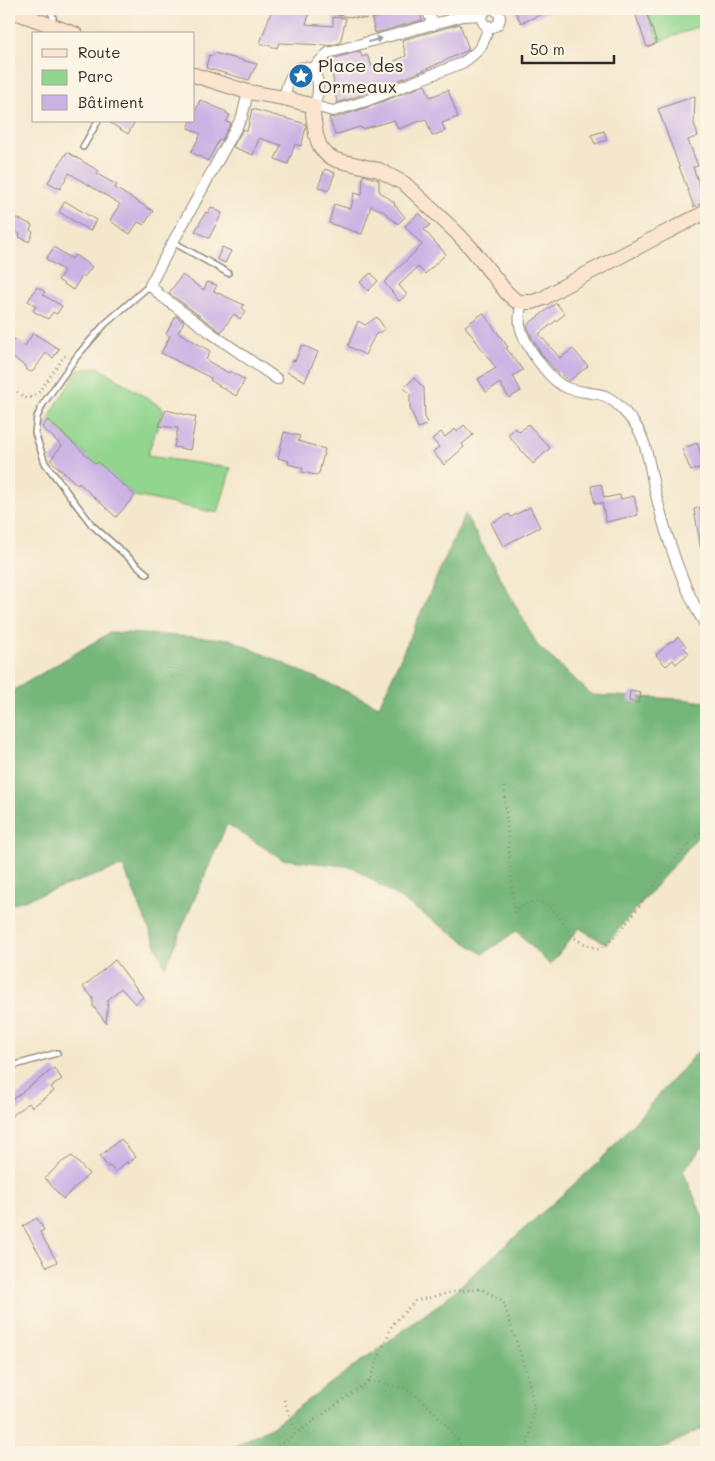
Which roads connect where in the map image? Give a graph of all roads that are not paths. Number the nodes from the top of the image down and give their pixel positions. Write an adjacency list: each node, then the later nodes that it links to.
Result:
1 (50, 9): 7 (lane)
2 (427, 9): 6 (street)
3 (9, 10): 7 (street)
4 (498, 10): 5 (street); 8 (street)
5 (483, 15): 6 (street); 8 (street)
6 (433, 25): 10 (street, one-way to 6)
7 (52, 26): 9 (street)
8 (489, 26): 14 (street)
9 (69, 32)
10 (311, 70): 13 (street); 14 (street)
11 (195, 75): 12 (street)
12 (248, 92): 13 (street); 18 (street)
13 (284, 98): 14 (street)
14 (314, 106): 21 (street)
15 (97, 122): 16 (lane)
16 (83, 148)
17 (706, 212): 21 (street)
18 (173, 242): 19 (lane); 20 (street)
19 (228, 273)
20 (150, 285): 22 (street); 23 (lane)
21 (522, 302): 24 (street)
22 (277, 379)
23 (148, 574)
24 (706, 626)
25 (57, 1053): 26 (lane)
26 (9, 1067)

